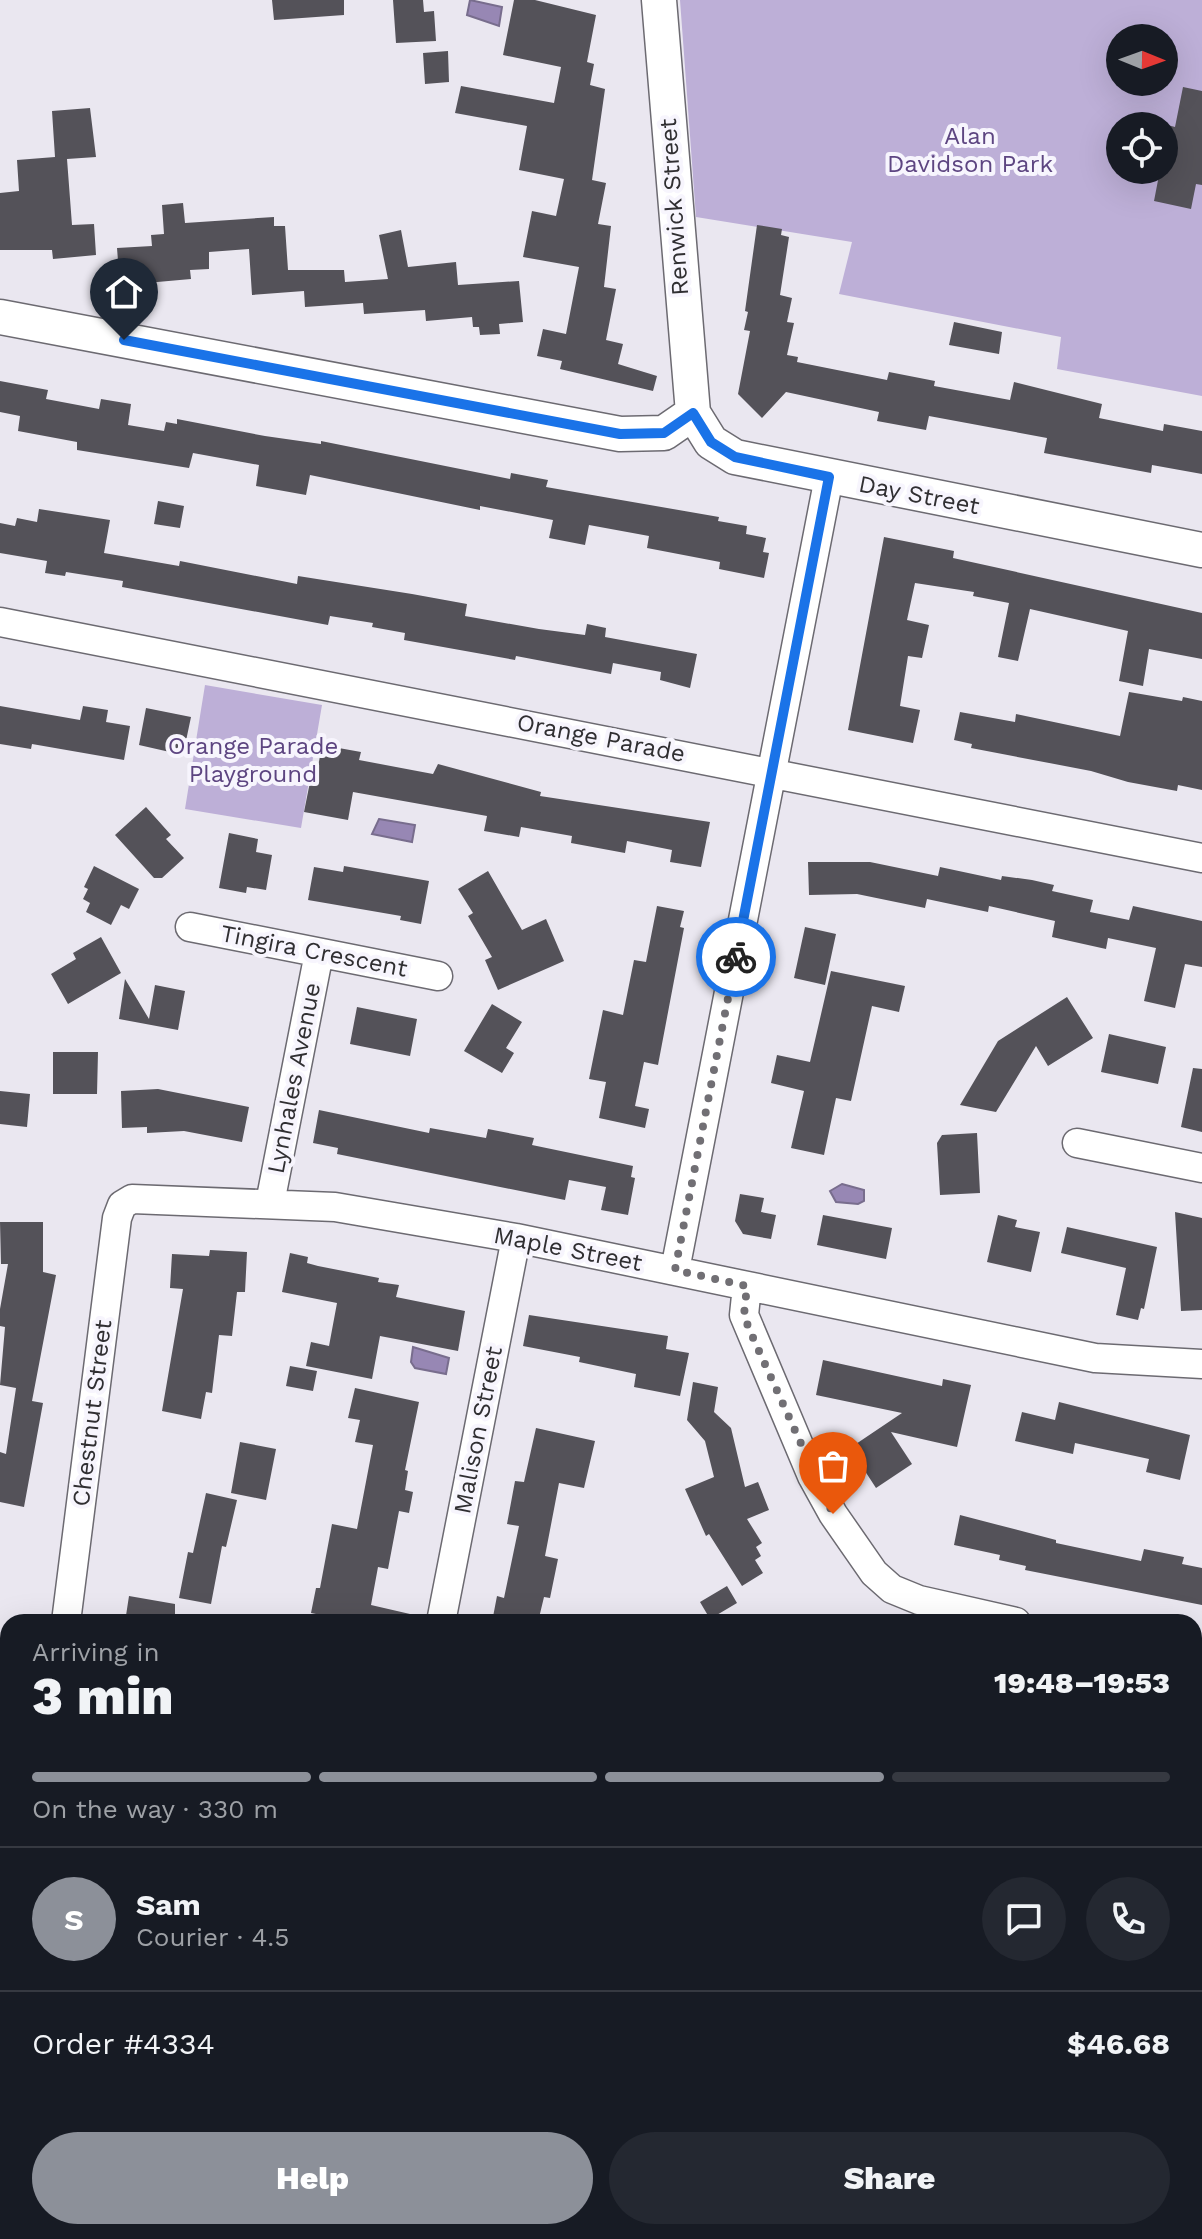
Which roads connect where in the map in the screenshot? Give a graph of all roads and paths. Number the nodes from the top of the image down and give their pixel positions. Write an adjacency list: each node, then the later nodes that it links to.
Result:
1 (659, 0): 3 (street, Renwick Street)
2 (0, 317): 3 (street)
3 (693, 413): 4 (street, Day Street)
4 (829, 477): 5 (street, Day Street); 7 (street)
5 (1202, 550)
6 (0, 622): 7 (street, Orange Parade)
7 (772, 771): 8 (street, Orange Parade); 17 (street)
8 (1202, 858)
9 (190, 927): 10 (street, Tingira Crescent)
10 (319, 953): 11 (street, Tingira Crescent); 14 (street, Lynhales Avenue)
11 (438, 976)
12 (1077, 1143): 13 (street)
13 (1202, 1168)
14 (270, 1203): 15 (street, Maple Street); 16 (street, Maple Street)
15 (122, 1205): 20 (street, Chestnut Street)
16 (516, 1238): 17 (street, Maple Street); 21 (street, Malison Street)
17 (675, 1270): 18 (street, Maple Street)
18 (747, 1286): 19 (street, Maple Street); 22 (street)
19 (1202, 1364)
20 (67, 1614)
21 (443, 1614)
22 (981, 1614)

